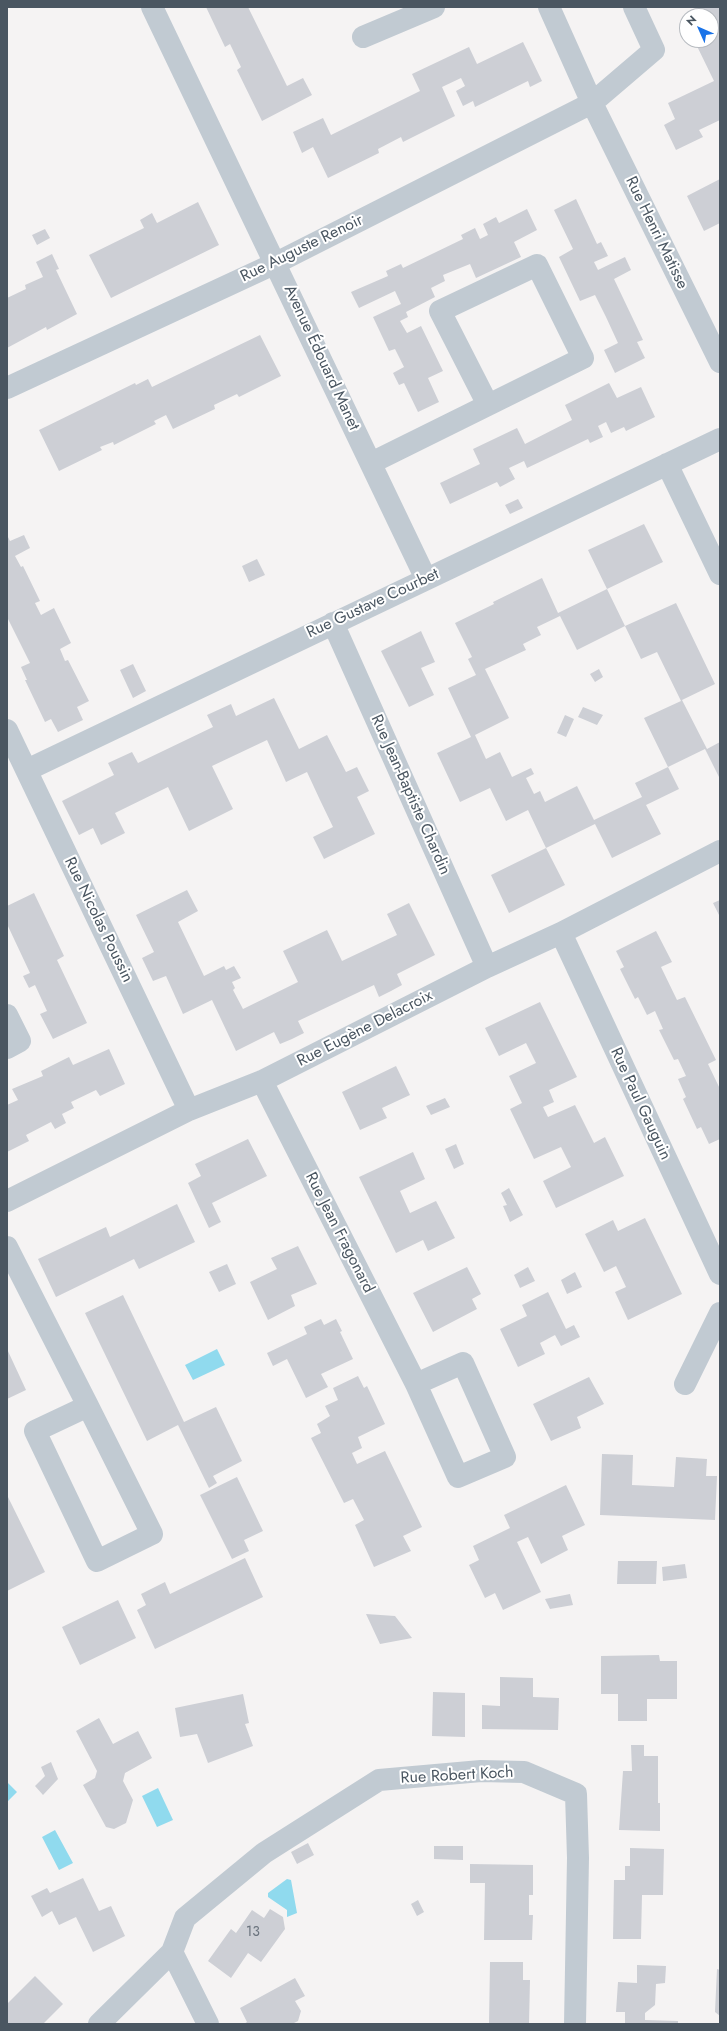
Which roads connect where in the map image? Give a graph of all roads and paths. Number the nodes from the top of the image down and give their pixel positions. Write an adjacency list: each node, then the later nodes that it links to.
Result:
1 (152, 7): 7 (street, Avenue Édouard Manet)
2 (434, 7): 5 (street)
3 (549, 7): 6 (street, Rue Henri Matisse)
4 (634, 7): 6 (street)
5 (363, 37)
6 (592, 103): 7 (street, Rue Auguste Renoir); 8 (street, Rue Henri Matisse)
7 (276, 263): 9 (street, Rue Auguste Renoir); 12 (street, Avenue Édouard Manet)
8 (720, 362)
9 (7, 388)
10 (488, 405): 10 (street); 12 (street)
11 (720, 439): 13 (street, Rue Gustave Courbet)
12 (371, 463): 15 (street, Avenue Édouard Manet)
13 (667, 464): 14 (street); 15 (street, Rue Gustave Courbet)
14 (720, 574)
15 (426, 579): 16 (street, Rue Gustave Courbet)
16 (333, 623): 18 (street, Rue Gustave Courbet); 21 (street, Rue Jean-Baptiste Chardin)
17 (7, 730): 18 (street, Rue Nicolas Poussin)
18 (27, 770): 25 (street, Rue Nicolas Poussin)
19 (720, 851): 20 (street, Rue Eugène Delacroix)
20 (561, 933): 21 (street, Rue Eugène Delacroix); 28 (street, Rue Paul Gauguin)
21 (487, 967): 24 (street, Rue Eugène Delacroix)
22 (7, 1015): 23 (street)
23 (7, 1048)
24 (262, 1081): 25 (street, Rue Eugène Delacroix); 30 (street, Rue Jean Fragonard)
25 (189, 1110): 26 (street, Rue Eugène Delacroix)
26 (7, 1201)
27 (7, 1247): 32 (street)
28 (720, 1274)
29 (720, 1313): 31 (street)
30 (416, 1384): 30 (street, Rue Jean Fragonard)
31 (685, 1384)
32 (88, 1406): 32 (street)
33 (172, 1952): 34 (street, Rue Robert Koch); 35 (street); 36 (street, Rue Robert Koch)
34 (99, 2024)
35 (208, 2024)
36 (575, 2024)

